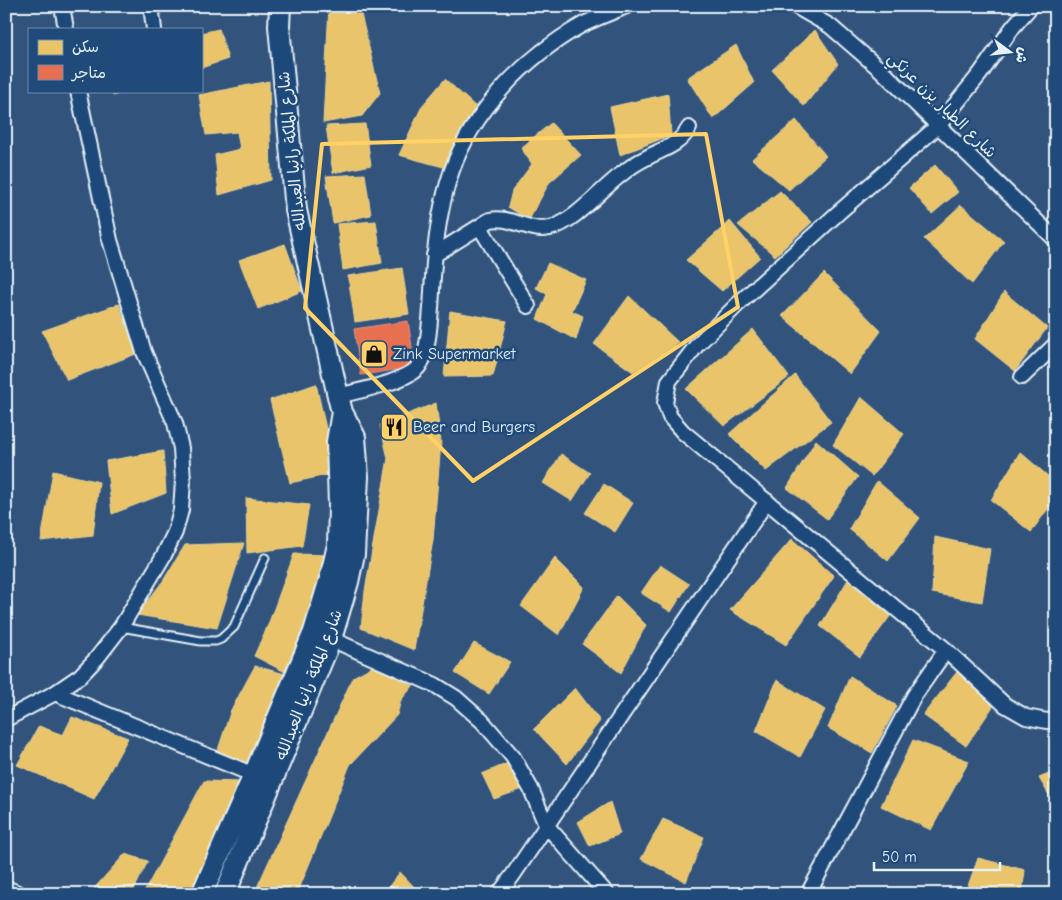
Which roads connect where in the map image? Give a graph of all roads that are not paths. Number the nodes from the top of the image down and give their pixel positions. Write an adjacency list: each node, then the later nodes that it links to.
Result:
1 (62, 6): 7 (street)
2 (151, 6): 8 (street)
3 (280, 6): 18 (main road, شارع الملكة رانيا العبدالله)
4 (627, 6): 14 (street)
5 (795, 6): 10 (street, شارع الطيار يزن عرنكي)
6 (1031, 6): 10 (street)
7 (66, 28)
8 (154, 28)
9 (78, 92): 21 (street)
10 (938, 126): 13 (street, شارع الطيار يزن عرنكي); 19 (street)
11 (689, 128): 12 (street)
12 (480, 226): 14 (street); 15 (street)
13 (1056, 240)
14 (434, 255): 18 (street)
15 (528, 306)
16 (1056, 344): 17 (street)
17 (1022, 377)
18 (340, 404): 22 (main road, شارع الملكة رانيا العبدالله); 27 (main road, شارع الملكة رانيا العبدالله)
19 (767, 501): 23 (street); 28 (street)
20 (266, 558): 21 (lane)
21 (121, 627): 24 (street)
22 (330, 639): 28 (street); 32 (main road, شارع الملكة رانيا العبدالله)
23 (946, 650): 26 (street); 35 (street)
24 (55, 694): 25 (street); 27 (street)
25 (6, 719)
26 (1056, 720)
27 (254, 775): 31 (main road, شارع الملكة رانيا العبدالله)
28 (546, 825): 33 (street); 34 (street)
29 (6, 888): 30 (street)
30 (20, 894)
31 (202, 894)
32 (225, 894)
33 (499, 894)
34 (606, 894)
35 (808, 894)

